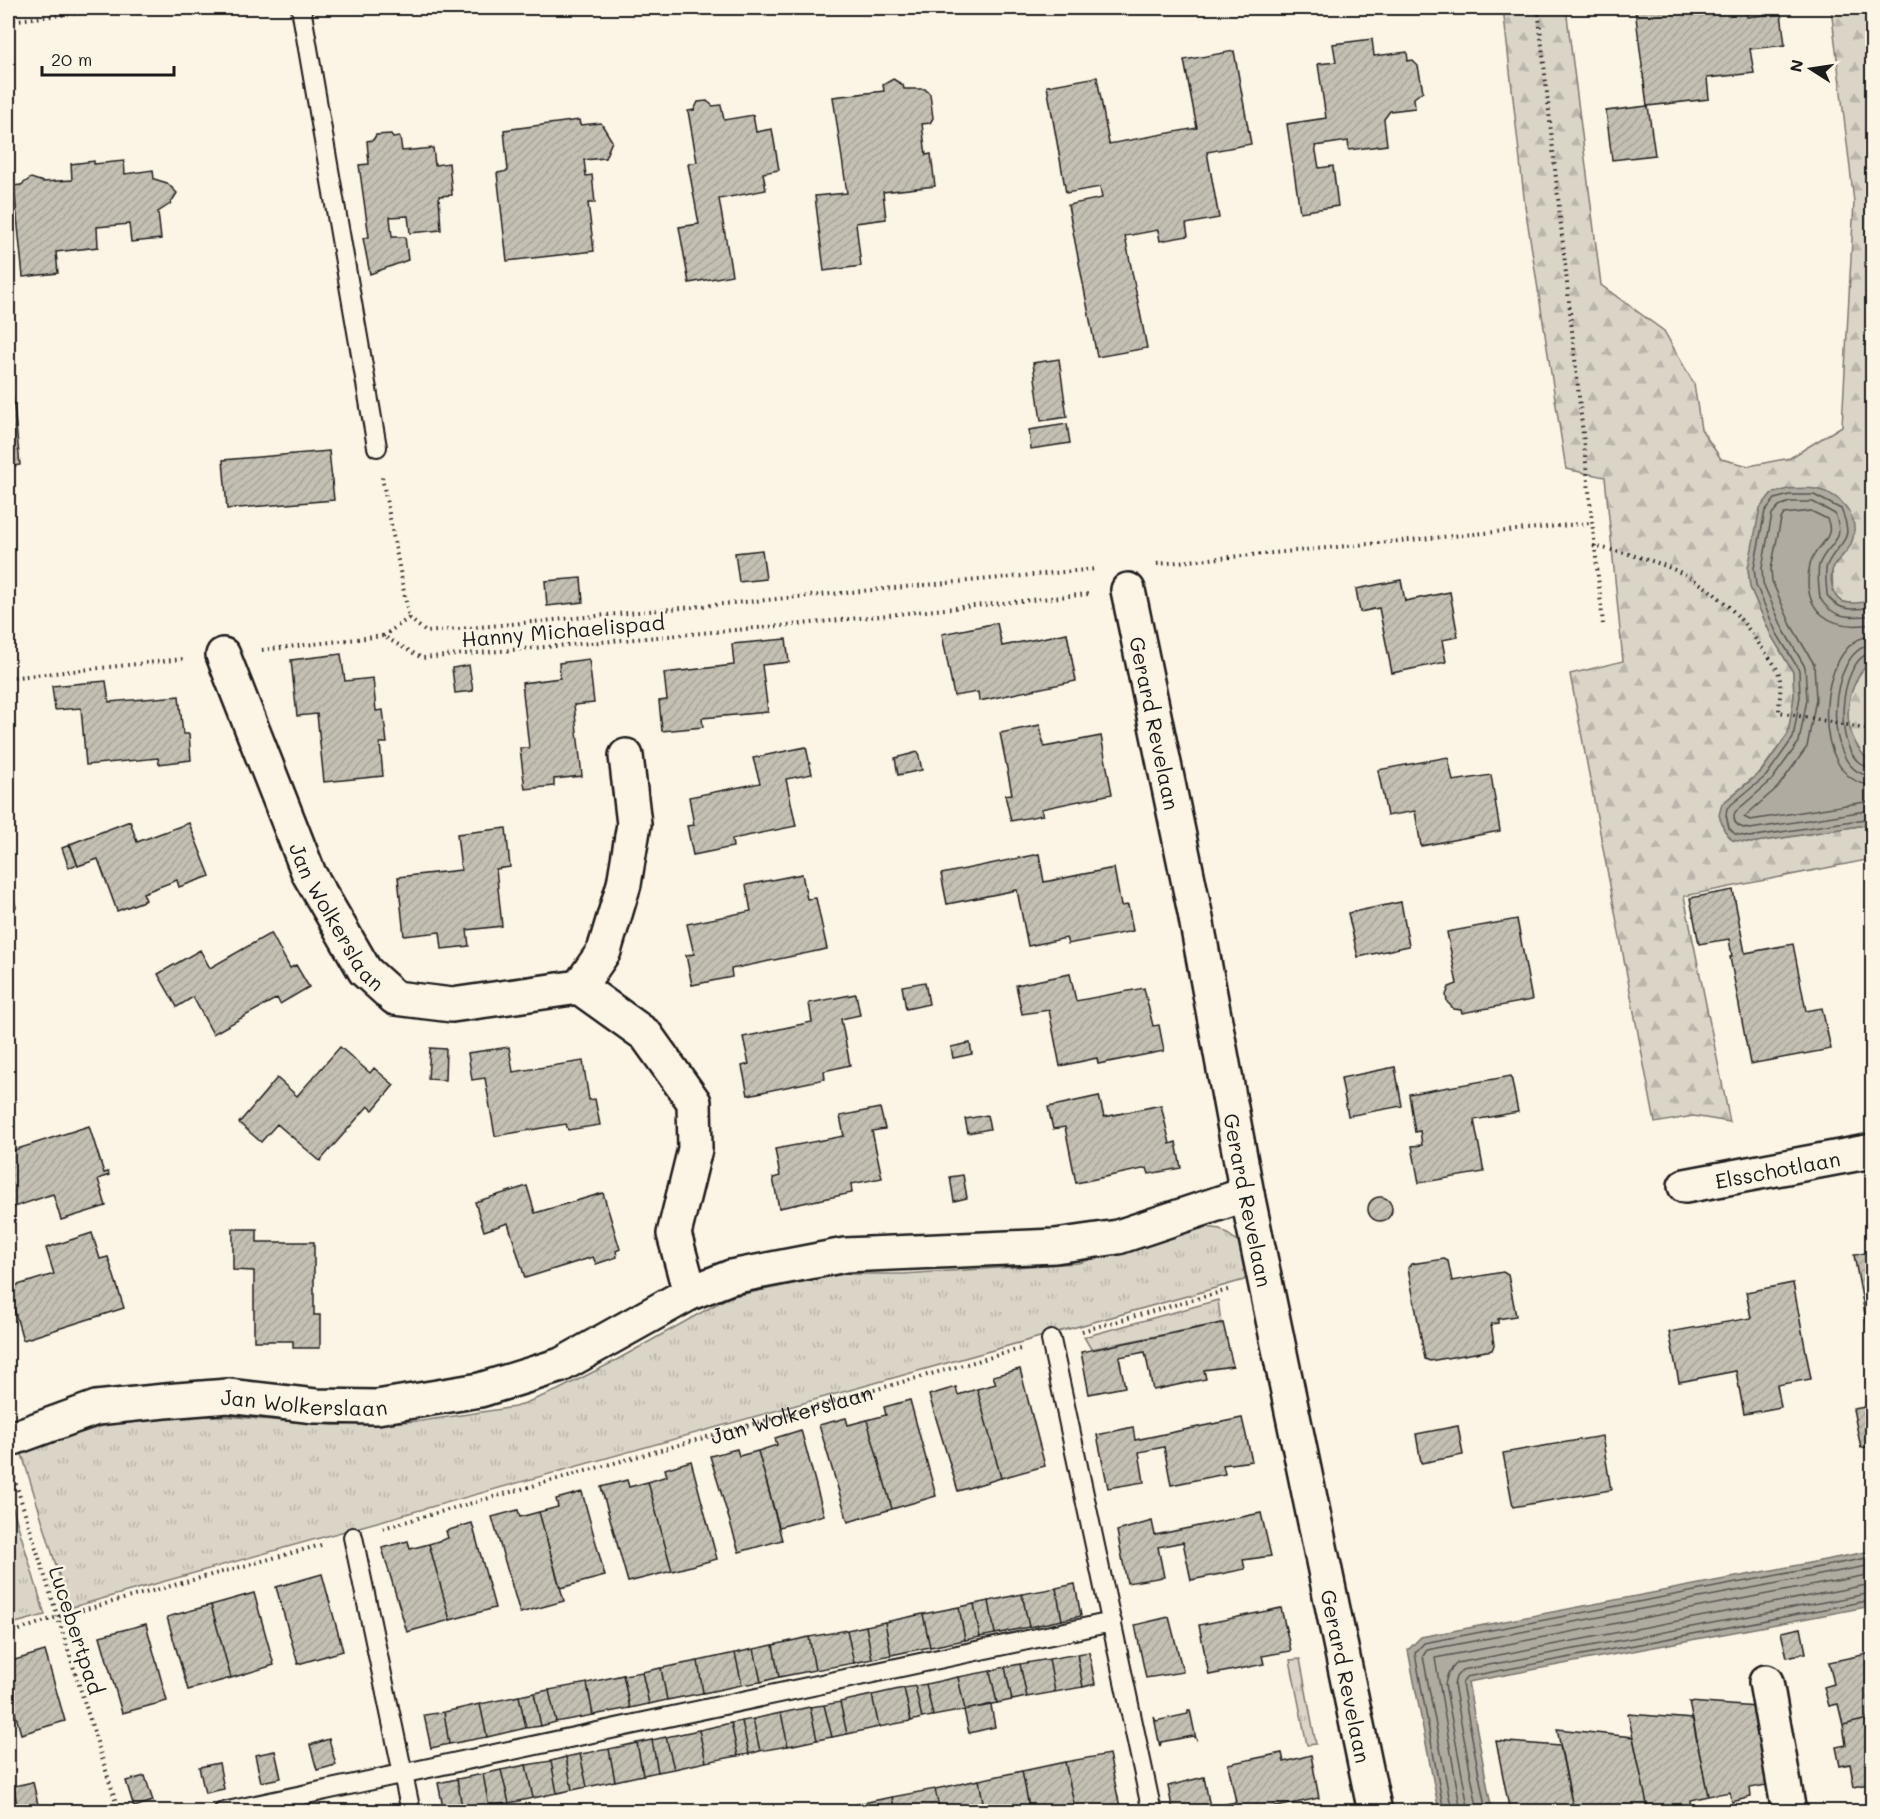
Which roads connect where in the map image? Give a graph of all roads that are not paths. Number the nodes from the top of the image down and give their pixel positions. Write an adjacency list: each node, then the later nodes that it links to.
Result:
1 (301, 8): 2 (lane)
2 (377, 447)
3 (1128, 590): 9 (street, Gerard Revelaan)
4 (223, 655): 6 (street, Jan Wolkerslaan)
5 (626, 756): 6 (street)
6 (579, 987): 10 (street)
7 (1872, 1151): 8 (street, Elsschotlaan)
8 (1685, 1186)
9 (1247, 1194): 10 (street, Jan Wolkerslaan); 20 (street, Gerard Revelaan)
10 (690, 1293): 12 (street, Jan Wolkerslaan)
11 (1051, 1340): 14 (lane)
12 (9, 1454)
13 (353, 1537): 16 (lane)
14 (1112, 1622): 16 (lane); 19 (lane)
15 (1766, 1682): 21 (street)
16 (403, 1773): 17 (lane); 18 (lane)
17 (223, 1812)
18 (411, 1812)
19 (1152, 1812)
20 (1375, 1812)
21 (1789, 1812)

